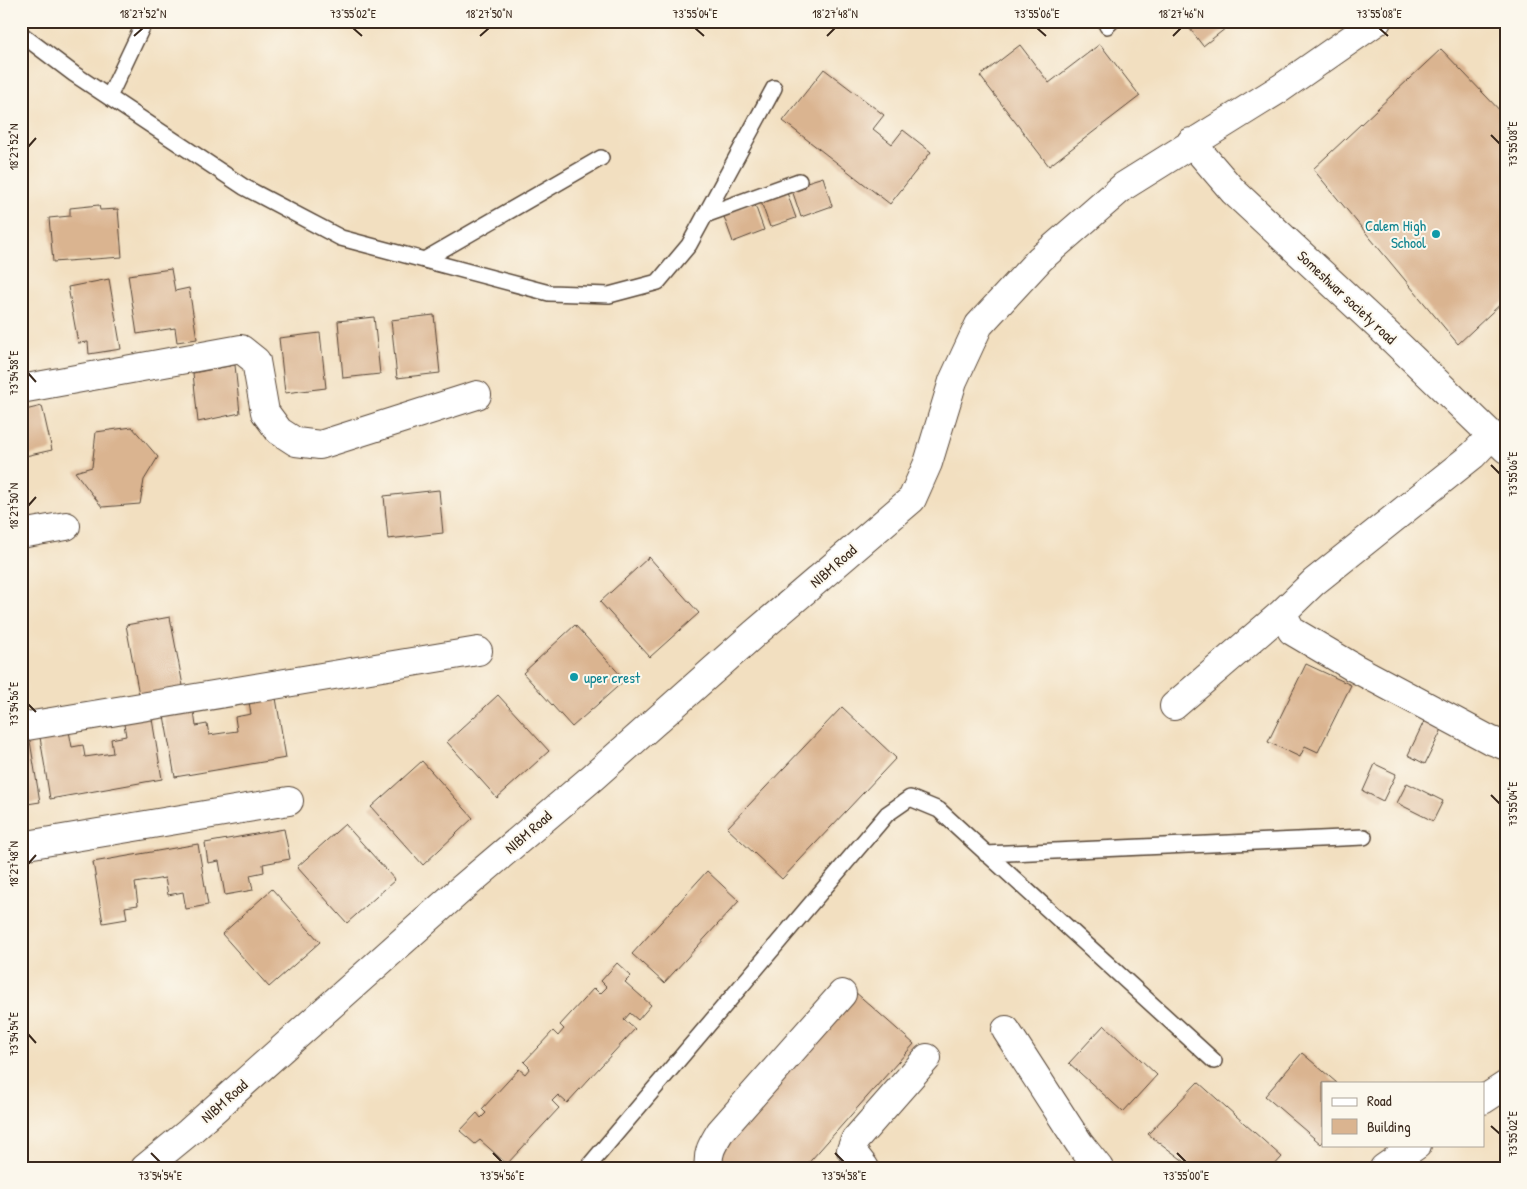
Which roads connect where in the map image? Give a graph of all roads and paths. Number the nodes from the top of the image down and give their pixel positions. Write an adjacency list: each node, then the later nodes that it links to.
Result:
1 (145, 21): 5 (lane)
2 (1377, 21): 6 (street)
3 (21, 34): 5 (lane)
4 (774, 88): 9 (lane)
5 (109, 97): 10 (lane)
6 (1191, 142): 13 (street, Someshwar society road); 32 (street, NIBM Road)
7 (601, 158): 10 (lane)
8 (799, 182): 9 (lane)
9 (705, 215): 10 (lane)
10 (424, 260)
11 (21, 389): 12 (street)
12 (477, 395)
13 (1499, 442): 16 (street)
14 (66, 526): 15 (street)
15 (21, 534)
16 (1282, 612): 18 (street); 20 (street)
17 (478, 651): 19 (street)
18 (1174, 706)
19 (21, 727)
20 (1506, 746)
21 (289, 801): 23 (street)
22 (1364, 837): 24 (lane)
23 (21, 846)
24 (986, 854): 28 (lane); 33 (lane)
25 (842, 994): 34 (street)
26 (1006, 1030): 36 (street)
27 (927, 1058): 35 (street)
28 (1214, 1061)
29 (1506, 1085): 30 (street)
30 (1484, 1099)
31 (1416, 1146): 37 (street)
32 (145, 1168)
33 (587, 1168)
34 (709, 1168)
35 (865, 1168)
36 (1099, 1168)
37 (1384, 1168)

